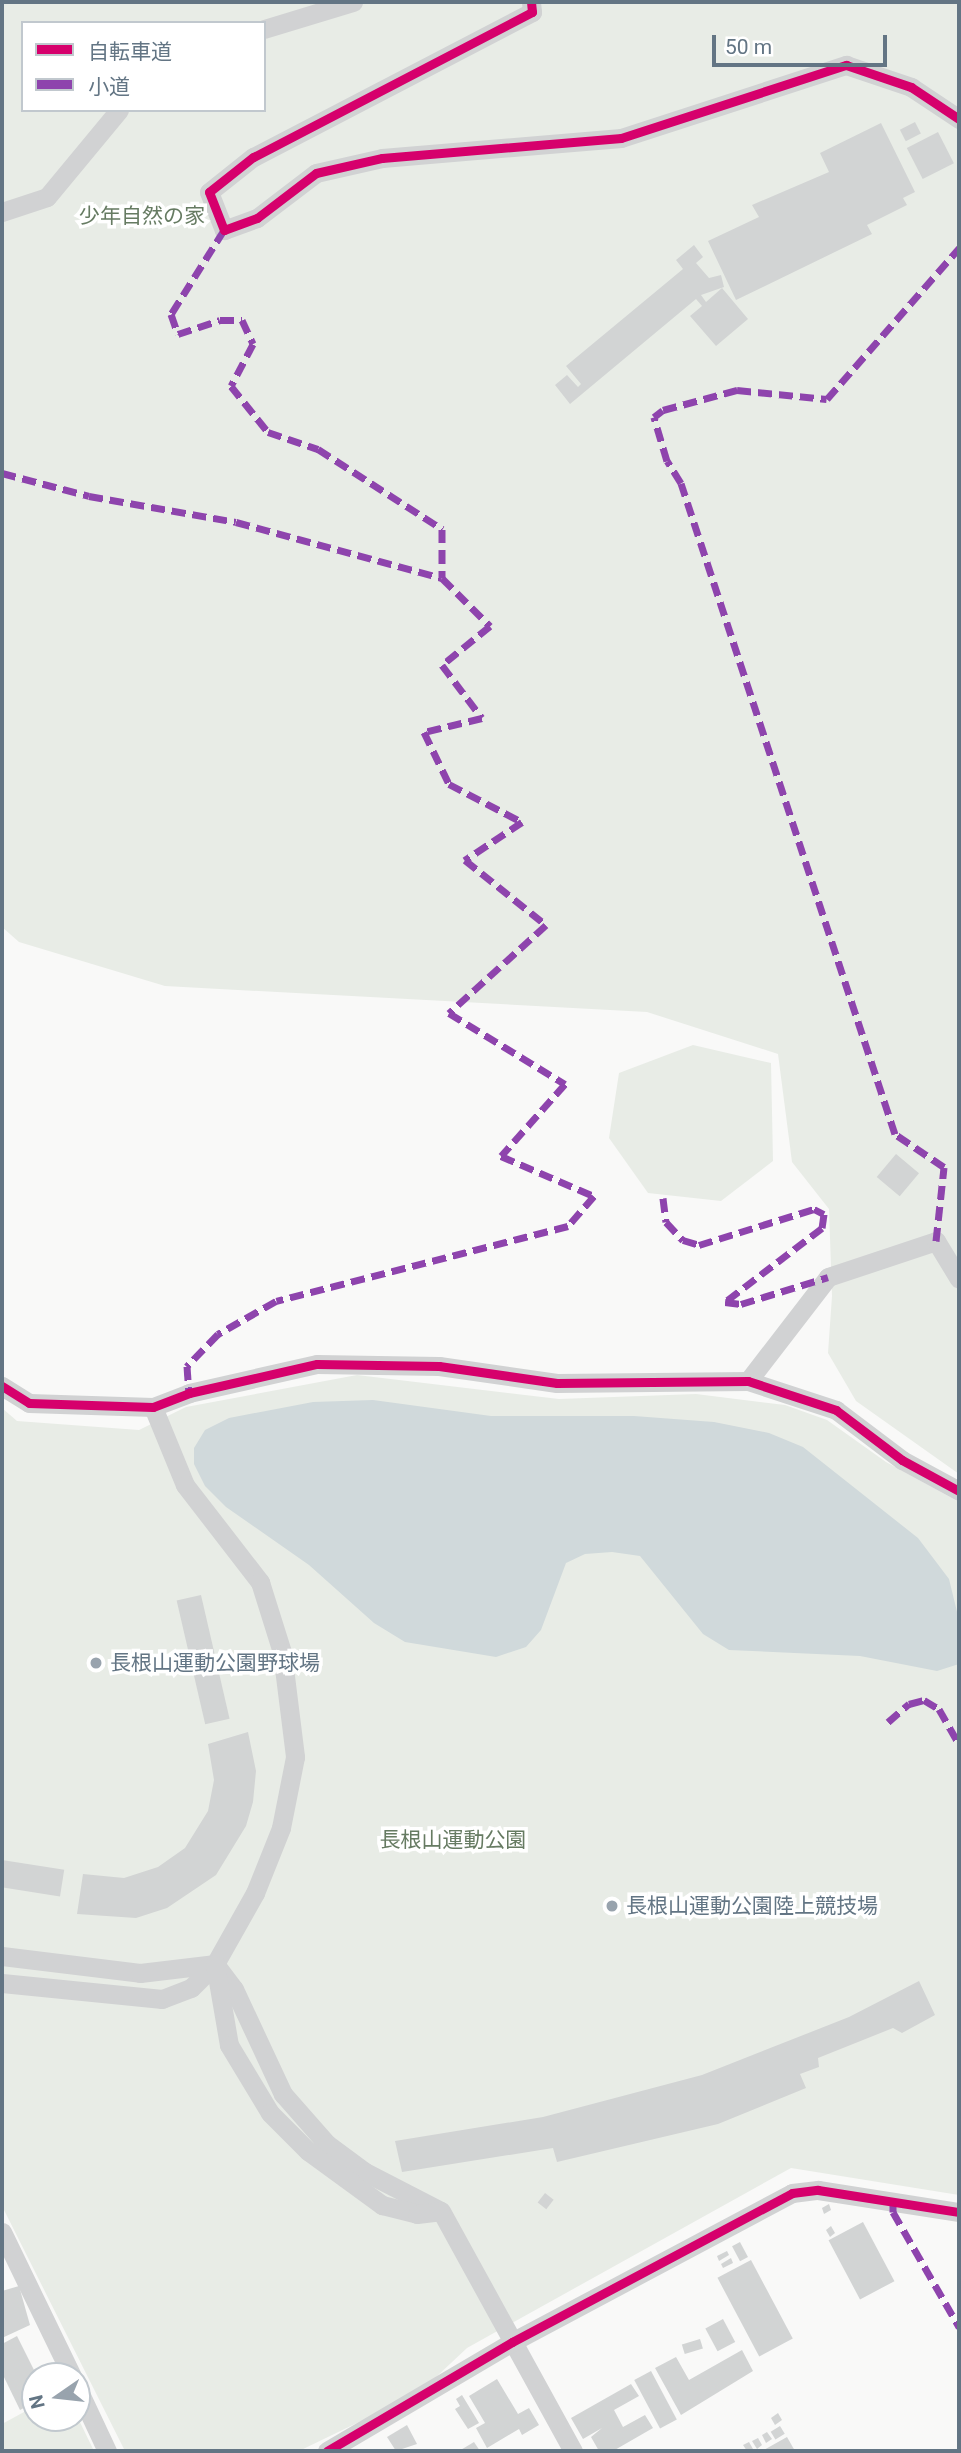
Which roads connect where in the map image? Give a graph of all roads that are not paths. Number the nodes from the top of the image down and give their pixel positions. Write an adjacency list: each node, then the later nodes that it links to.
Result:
1 (353, 2): 3 (street)
2 (531, 2): 5 (street)
3 (266, 28)
4 (117, 112): 6 (street)
5 (959, 119)
6 (2, 212)
7 (959, 1279): 8 (street)
8 (748, 1381): 10 (street); 11 (street)
9 (2, 1386): 10 (street)
10 (153, 1407): 13 (street)
11 (959, 1491)
12 (2, 1956): 13 (street)
13 (215, 1964): 14 (street); 15 (street); 15 (street)
14 (2, 1983)
15 (441, 2211): 18 (street)
16 (959, 2212): 18 (street)
17 (2, 2232): 19 (street)
18 (512, 2343): 22 (street); 23 (street)
19 (65, 2362)
20 (91, 2417): 21 (street)
21 (107, 2451)
22 (327, 2451)
23 (573, 2451)

